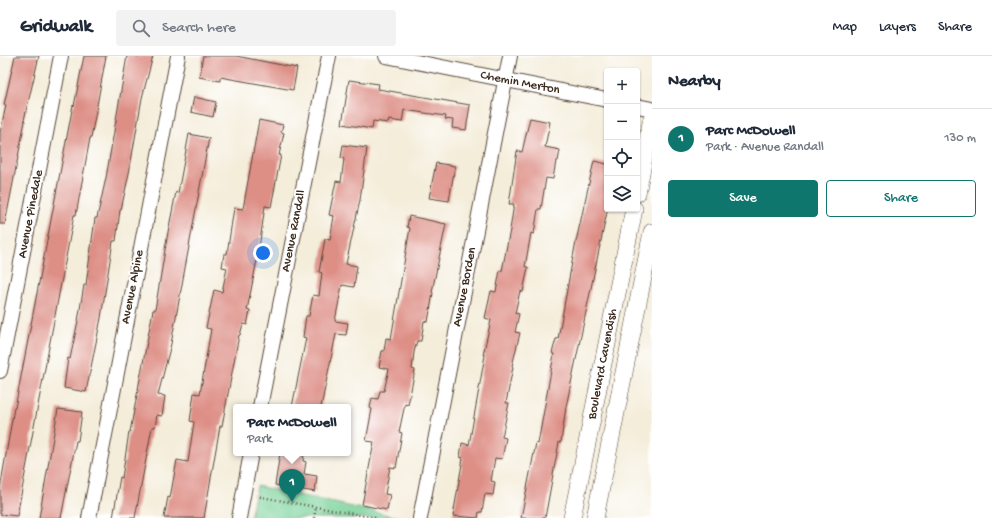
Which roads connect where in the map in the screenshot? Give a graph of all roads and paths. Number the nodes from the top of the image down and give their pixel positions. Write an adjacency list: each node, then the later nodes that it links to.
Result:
1 (61, 56): 14 (street, Avenue Pinedale)
2 (178, 56): 19 (street, Avenue Alpine)
3 (329, 56): 15 (street, Avenue Randall)
4 (386, 56): 6 (street, Chemin Merton)
5 (510, 56): 6 (street, Avenue Borden)
6 (506, 80): 7 (street, Chemin Merton); 23 (street, Avenue Borden)
7 (604, 99)
8 (640, 107): 9 (street)
9 (652, 109)
10 (652, 118): 11 (main road)
11 (640, 178)
12 (633, 212): 24 (main road, Boulevard Cavendish)
13 (652, 232): 25 (main road, Boulevard Cavendish)
14 (0, 371)
15 (261, 404)
16 (250, 456): 20 (street)
17 (254, 495): 18 (path)
18 (316, 507): 21 (path); 22 (path)
19 (89, 518)
20 (238, 518)
21 (314, 518)
22 (376, 518)
23 (420, 518)
24 (572, 518)
25 (595, 518)

